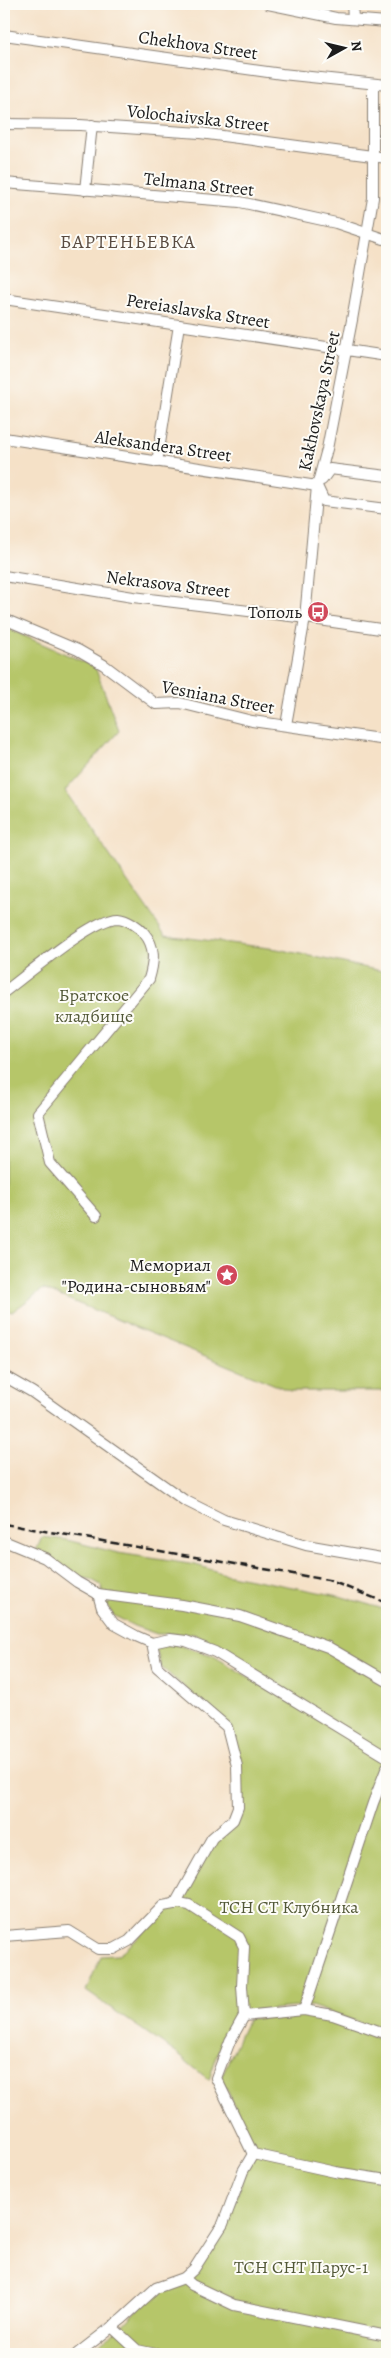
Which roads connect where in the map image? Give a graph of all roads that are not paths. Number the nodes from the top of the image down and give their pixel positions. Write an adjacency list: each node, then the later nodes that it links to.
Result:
1 (268, 4): 3 (street)
2 (352, 4): 3 (street)
3 (353, 18): 4 (street)
4 (387, 22)
5 (4, 34): 6 (street, Chekhova Street)
6 (373, 84): 7 (street, Chekhova Street); 10 (street, Kakhovskaya Street)
7 (387, 85)
8 (4, 124): 9 (street, Volochaivska Street)
9 (92, 125): 10 (street, Volochaivska Street); 13 (street)
10 (373, 156): 11 (street, Volochaivska Street); 14 (street, Kakhovskaya Street)
11 (387, 158)
12 (4, 183): 13 (street, Telmana Street)
13 (85, 190): 14 (street, Telmana Street)
14 (367, 234): 15 (street, Telmana Street); 18 (street, Kakhovskaya Street)
15 (387, 240)
16 (4, 299): 17 (street, Pereiaslavska Street)
17 (179, 325): 18 (street, Pereiaslavska Street); 21 (street)
18 (346, 350): 19 (street, Pereiaslavska Street); 23 (street, Kakhovskaya Street)
19 (387, 356)
20 (4, 438): 21 (street, Aleksandera Street)
21 (157, 462): 23 (street, Aleksandera Street)
22 (387, 476): 23 (street)
23 (317, 486): 24 (street); 26 (street, Kakhovskaya Street)
24 (387, 509)
25 (4, 576): 26 (street, Nekrasova Street)
26 (305, 618): 28 (street, Nekrasova Street); 29 (street, Kakhovskaya Street)
27 (4, 619): 29 (street, Vesniana Street)
28 (387, 630)
29 (286, 725): 30 (street, Vesniana Street)
30 (387, 740)
31 (4, 992): 32 (street)
32 (96, 1216)
33 (4, 1376): 35 (street)
34 (4, 1541): 36 (street)
35 (387, 1559)
36 (98, 1594): 37 (street); 38 (street)
37 (152, 1643): 39 (street); 41 (street)
38 (387, 1681)
39 (387, 1758)
40 (387, 1767): 43 (street)
41 (175, 1904): 42 (street); 44 (street)
42 (4, 1936)
43 (304, 2010): 44 (street); 45 (street)
44 (244, 2016): 46 (street)
45 (387, 2034)
46 (253, 2154): 47 (street); 48 (street)
47 (387, 2180)
48 (184, 2278): 49 (street); 50 (street)
49 (112, 2327): 51 (street); 52 (street)
50 (387, 2336)
51 (77, 2354)
52 (156, 2354)

